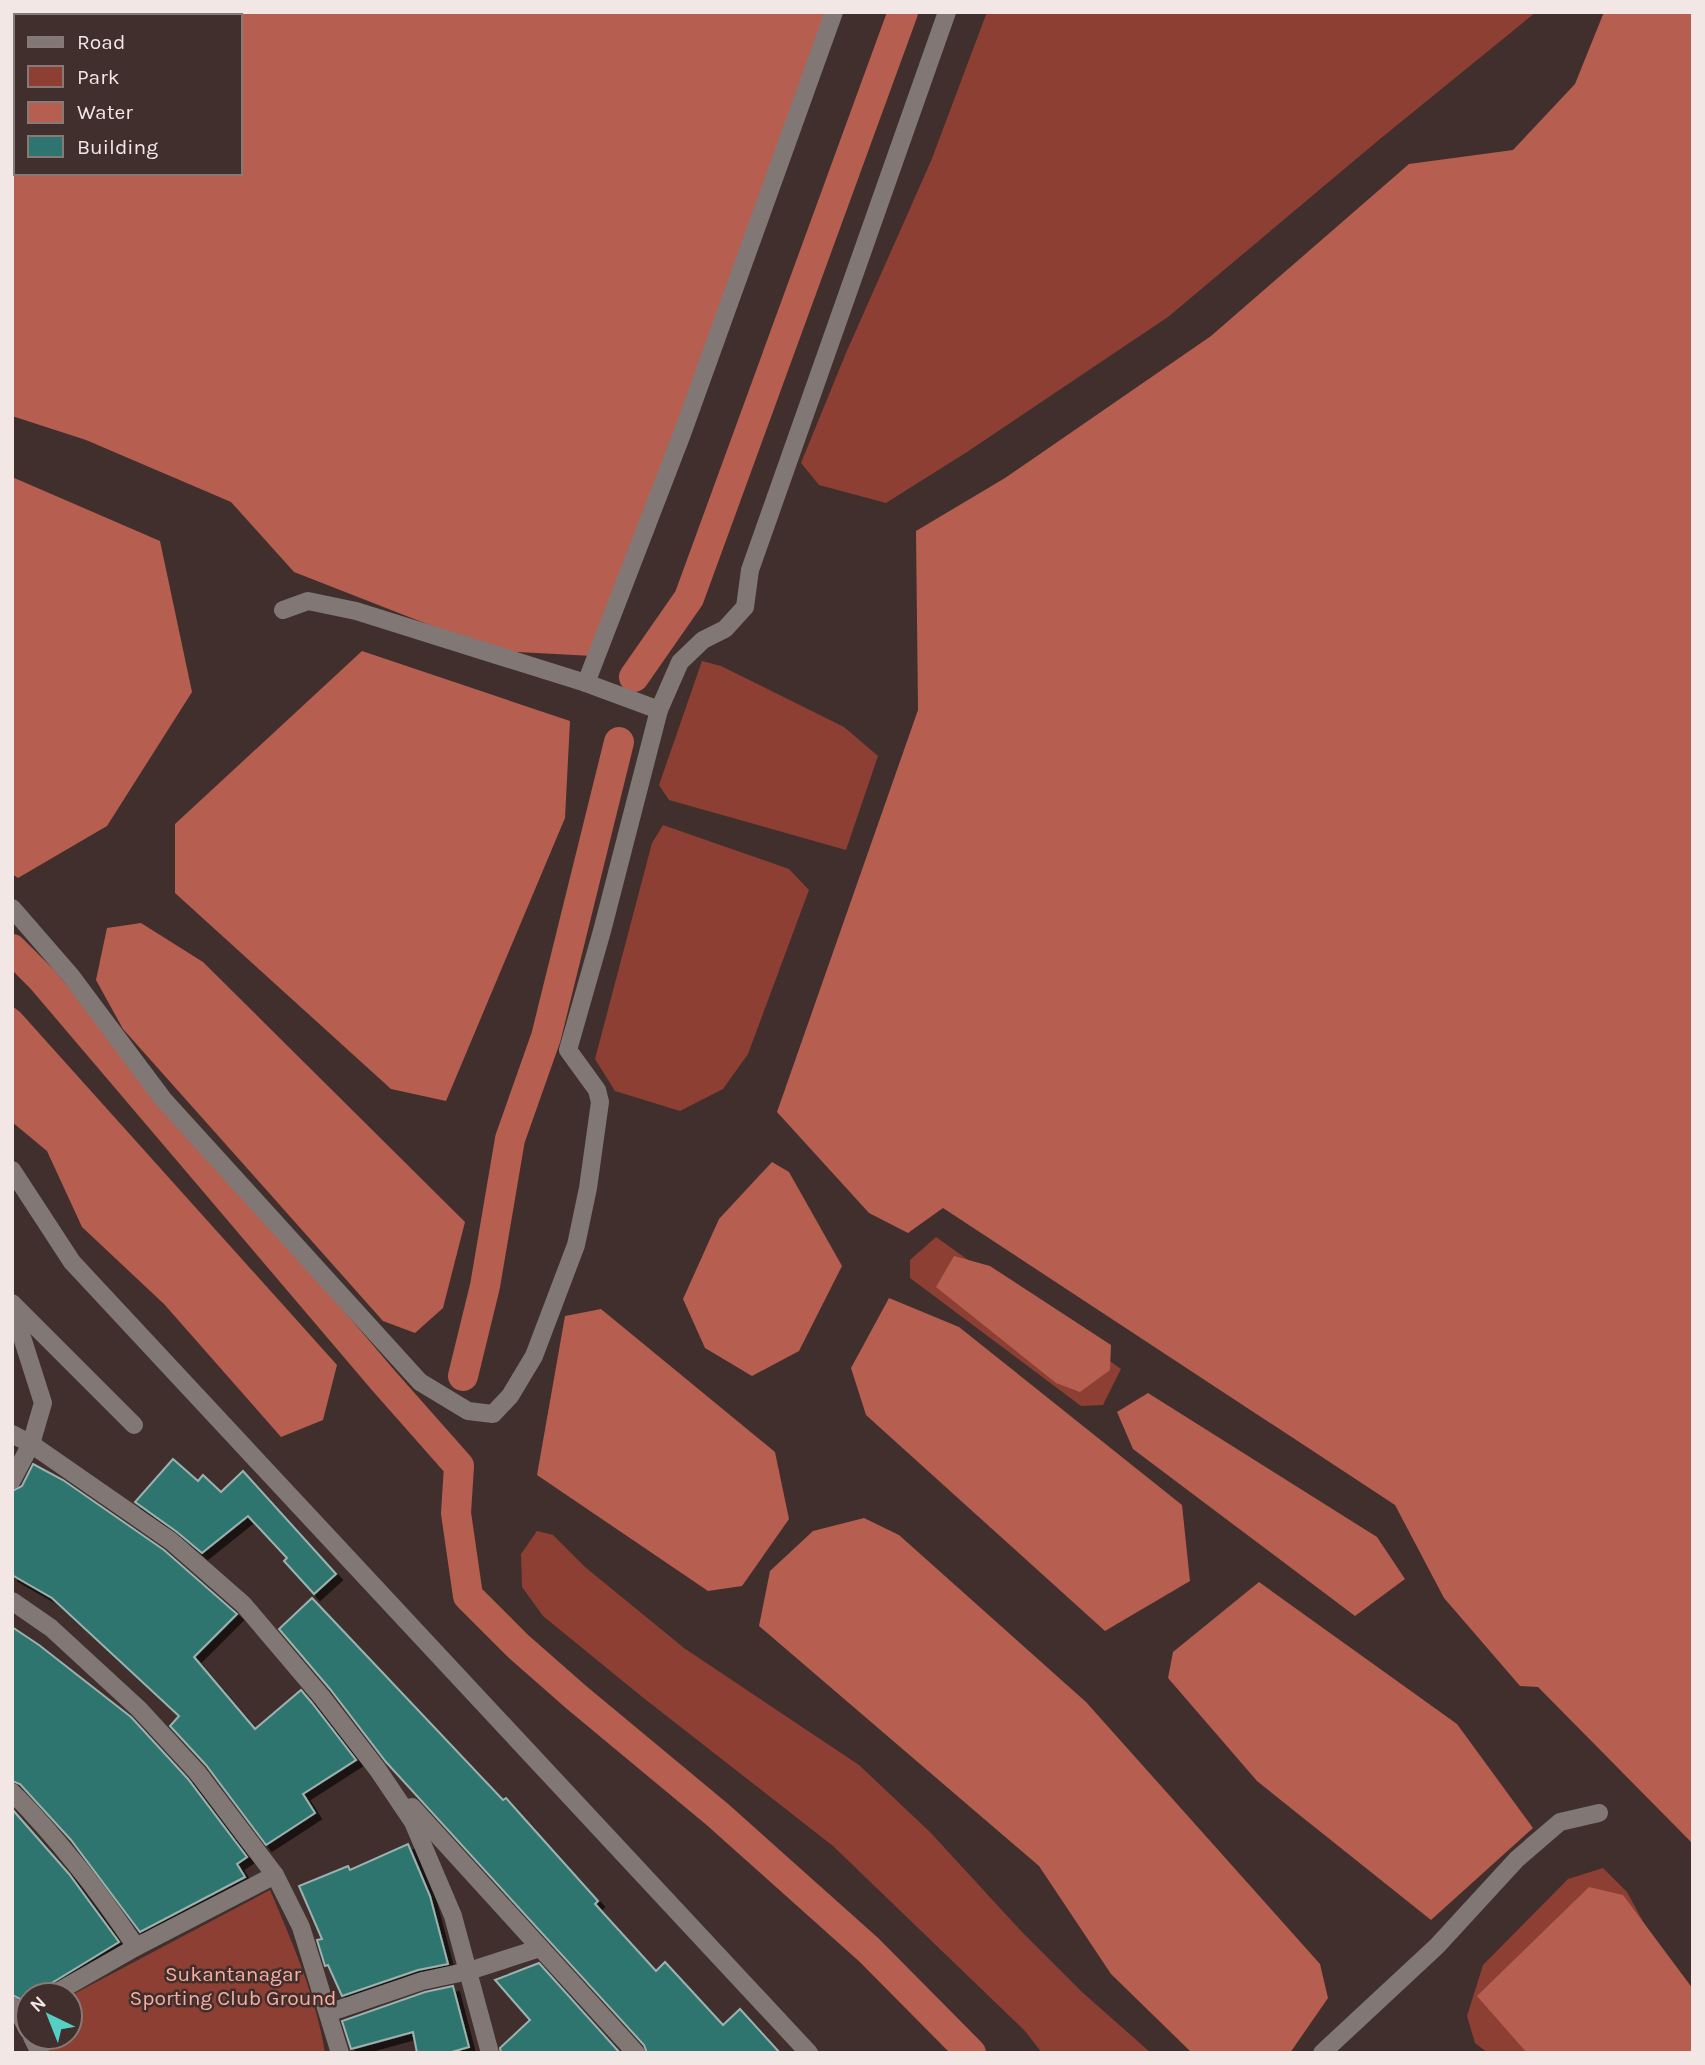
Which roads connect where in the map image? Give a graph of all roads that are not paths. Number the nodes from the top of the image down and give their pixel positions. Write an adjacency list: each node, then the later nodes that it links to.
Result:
1 (834, 12): 4 (street)
2 (947, 12): 5 (street)
3 (283, 610): 4 (street)
4 (586, 683): 5 (street)
5 (659, 710): 6 (street)
6 (12, 908)
7 (12, 1171): 26 (street)
8 (12, 1305): 9 (street); 11 (street)
9 (134, 1425)
10 (12, 1434): 11 (street)
11 (32, 1444): 12 (street); 14 (street)
12 (12, 1479)
13 (12, 1601): 17 (street)
14 (378, 1770): 19 (street); 20 (street)
15 (12, 1792): 18 (street)
16 (1599, 1813): 27 (street)
17 (275, 1875): 18 (street); 22 (street)
18 (136, 1947): 21 (street)
19 (540, 1948): 20 (street); 25 (street)
20 (469, 1970): 22 (street); 24 (street)
21 (76, 1981)
22 (328, 2013): 23 (street)
23 (340, 2053)
24 (490, 2053)
25 (636, 2053)
26 (809, 2053)
27 (1322, 2053)

